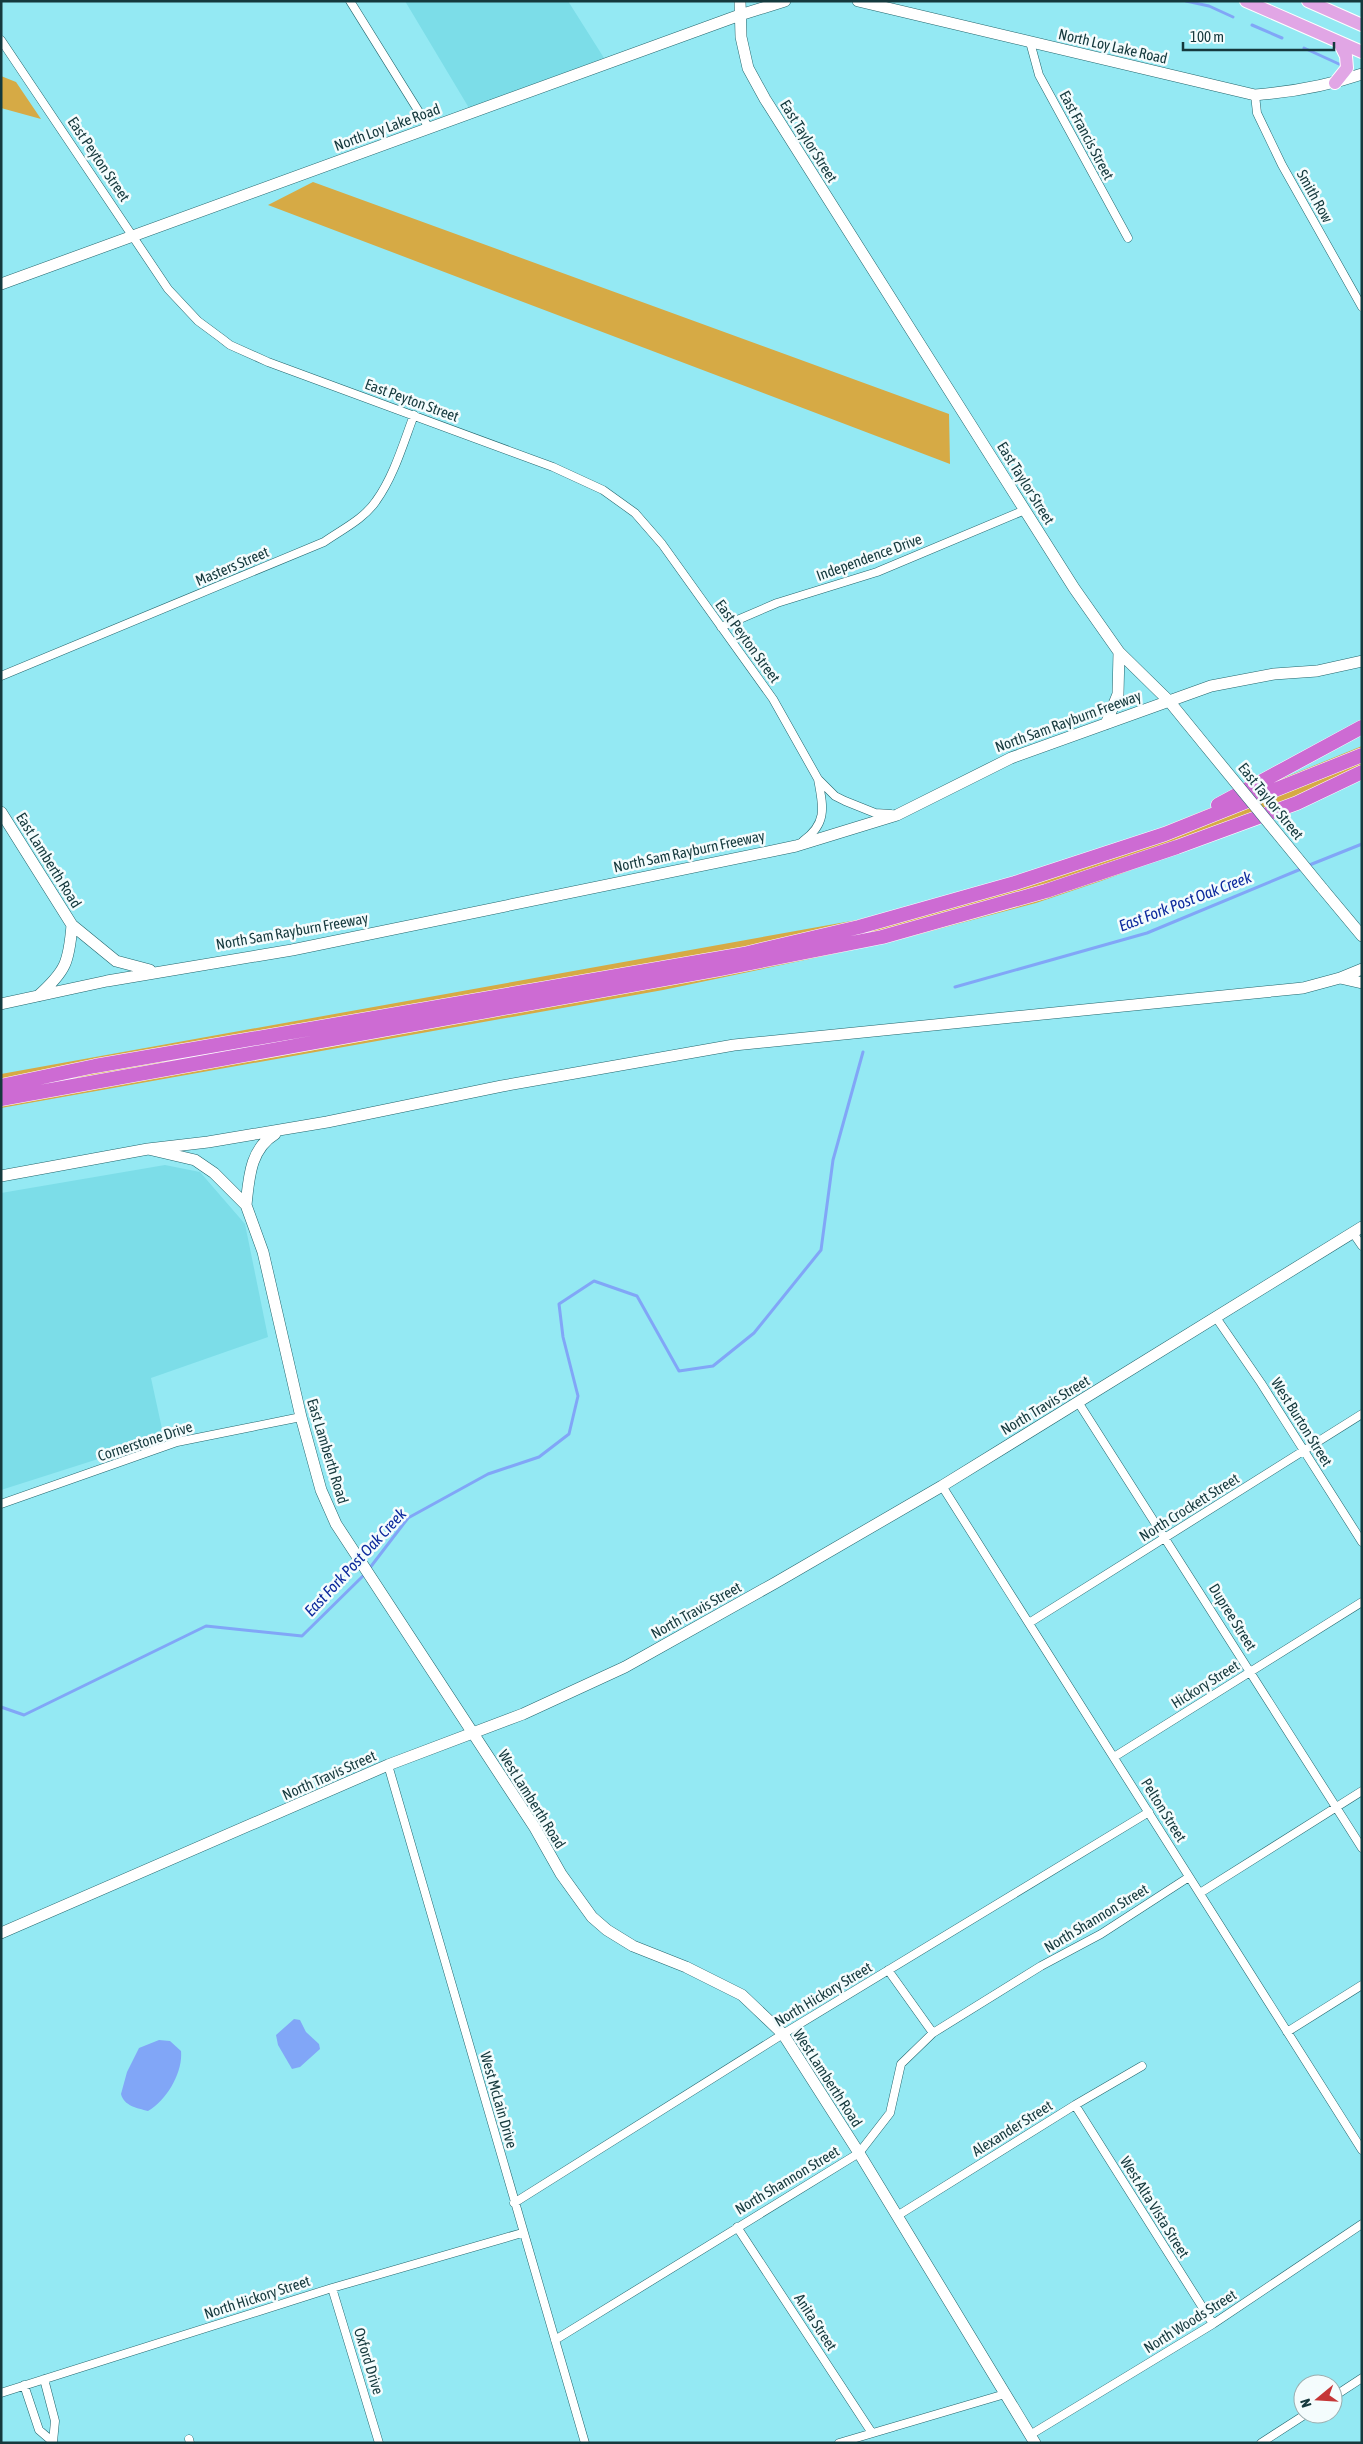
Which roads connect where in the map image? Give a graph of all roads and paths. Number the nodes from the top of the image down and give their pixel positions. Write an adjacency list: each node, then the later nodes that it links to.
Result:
1 (350, 1): 16 (street)
2 (740, 1): 7 (main road, East Taylor Street)
3 (785, 1): 7 (main road, North Loy Lake Road)
4 (858, 1): 10 (main road, North Loy Lake Road)
5 (1246, 1): 11 (main road)
6 (1308, 1): 8 (main road)
7 (740, 15): 16 (main road, North Loy Lake Road); 22 (main road, East Taylor Street)
8 (1362, 25)
9 (1, 40): 17 (street, East Peyton Street)
10 (1030, 42): 15 (main road, North Loy Lake Road); 18 (street, East Francis Street)
11 (1339, 42): 12 (main road); 14 (main road)
12 (1362, 52)
13 (1362, 74): 14 (main road, North Loy Lake Road)
14 (1335, 83): 15 (main road, North Loy Lake Road)
15 (1255, 95): 20 (street, Smith Row)
16 (429, 128): 17 (main road, North Loy Lake Road)
17 (134, 235): 19 (main road, North Loy Lake Road); 21 (street, East Peyton Street)
18 (1128, 238)
19 (1, 284)
20 (1362, 307)
21 (414, 415): 23 (street, East Peyton Street); 26 (street, Masters Street)
22 (1025, 510): 23 (street, Independence Drive); 24 (main road, East Taylor Street)
23 (721, 627): 32 (street, East Peyton Street)
24 (1119, 652): 27 (main road, East Taylor Street); 28 (main road)
25 (1362, 661): 27 (main road, North Sam Rayburn Freeway)
26 (1, 676)
27 (1169, 701): 28 (main road, North Sam Rayburn Freeway); 38 (main road, East Taylor Street, bridge)
28 (1106, 724): 34 (main road, North Sam Rayburn Freeway)
29 (1362, 727): 35 (highway)
30 (1362, 755): 35 (highway)
31 (1362, 772): 46 (highway)
32 (818, 779): 34 (street, East Peyton Street); 36 (street, East Peyton Street)
33 (1, 812): 37 (main road, East Lamberth Road)
34 (897, 815): 36 (main road, North Sam Rayburn Freeway)
35 (1165, 834): 45 (highway)
36 (796, 846): 40 (main road, North Sam Rayburn Freeway)
37 (72, 925): 40 (main road, East Lamberth Road); 43 (main road)
38 (1362, 936)
39 (1362, 969): 41 (main road)
40 (160, 971): 43 (main road, North Sam Rayburn Freeway)
41 (1340, 978): 42 (main road); 47 (main road)
42 (1362, 983)
43 (37, 997): 44 (main road, North Sam Rayburn Freeway)
44 (1, 1004)
45 (1, 1086)
46 (1, 1099)
47 (281, 1130): 48 (main road); 50 (main road)
48 (148, 1149): 49 (main road); 50 (main road)
49 (1, 1176)
50 (246, 1205): 56 (main road, East Lamberth Road)
51 (1357, 1230): 52 (street); 53 (main road, North Travis Street)
52 (1362, 1246)
53 (1217, 1319): 54 (main road, North Travis Street); 57 (street, West Burton Street)
54 (1078, 1402): 58 (main road, North Travis Street); 60 (street, Dupree Street)
55 (1362, 1414): 57 (street, North Crockett Street)
56 (301, 1418): 59 (street, Cornerstone Drive); 65 (main road, East Lamberth Road)
57 (1304, 1451): 60 (street, North Crockett Street); 61 (street, West Burton Street)
58 (942, 1486): 63 (street, Pelton Street); 65 (main road, North Travis Street)
59 (1, 1504)
60 (1166, 1537): 63 (street, North Crockett Street); 64 (street, Dupree Street)
61 (1362, 1542)
62 (1362, 1602): 64 (street, Hickory Street)
63 (1029, 1623): 66 (street, Pelton Street)
64 (1251, 1672): 66 (street, Hickory Street); 69 (street, Dupree Street)
65 (471, 1732): 67 (main road, North Travis Street); 79 (main road, West Lamberth Road)
66 (1114, 1757): 70 (street, Pelton Street)
67 (388, 1765): 74 (main road, North Travis Street); 84 (street, West McLain Drive)
68 (1362, 1791): 69 (street)
69 (1336, 1807): 71 (street, Dupree Street); 73 (street)
70 (1149, 1812): 72 (street, Pelton Street); 75 (street, North Hickory Street)
71 (1362, 1848)
72 (1189, 1876): 73 (street, Pelton Street); 78 (street, North Shannon Street)
73 (1200, 1893): 77 (street, Pelton Street)
74 (1, 1933)
75 (888, 1970): 78 (street); 79 (street, North Hickory Street)
76 (1362, 1985): 77 (street)
77 (1287, 2032): 82 (street, Pelton Street)
78 (933, 2033): 83 (street, North Shannon Street)
79 (783, 2034): 83 (main road, West Lamberth Road); 84 (street, North Hickory Street)
80 (1142, 2066): 81 (street, Alexander Street)
81 (1075, 2105): 85 (street, Alexander Street); 90 (street, West Alta Vista Street)
82 (1362, 2150)
83 (859, 2153): 85 (main road, West Lamberth Road); 87 (street, North Shannon Street)
84 (514, 2203): 88 (street, West McLain Drive)
85 (897, 2216): 97 (main road, West Lamberth Road)
86 (1362, 2224): 90 (street, North Woods Street)
87 (737, 2226): 91 (street, North Shannon Street); 99 (street, Anita Street)
88 (522, 2233): 89 (street, North Hickory Street); 91 (street, West McLain Drive)
89 (332, 2288): 93 (street, North Hickory Street); 102 (street, Oxford Drive)
90 (1213, 2324): 100 (street, North Woods Street)
91 (555, 2340): 103 (street, West McLain Drive)
92 (1362, 2378): 95 (street)
93 (44, 2379): 94 (street, North Hickory Street); 101 (street)
94 (24, 2386): 96 (street, North Hickory Street); 101 (street)
95 (1343, 2390)
96 (1, 2393)
97 (1005, 2394): 99 (street); 100 (main road, West Lamberth Road)
98 (1293, 2422): 105 (street)
99 (872, 2432): 104 (street)
100 (1032, 2439)
101 (53, 2442)
102 (379, 2443)
103 (585, 2443)
104 (839, 2443)
105 (1261, 2443)

